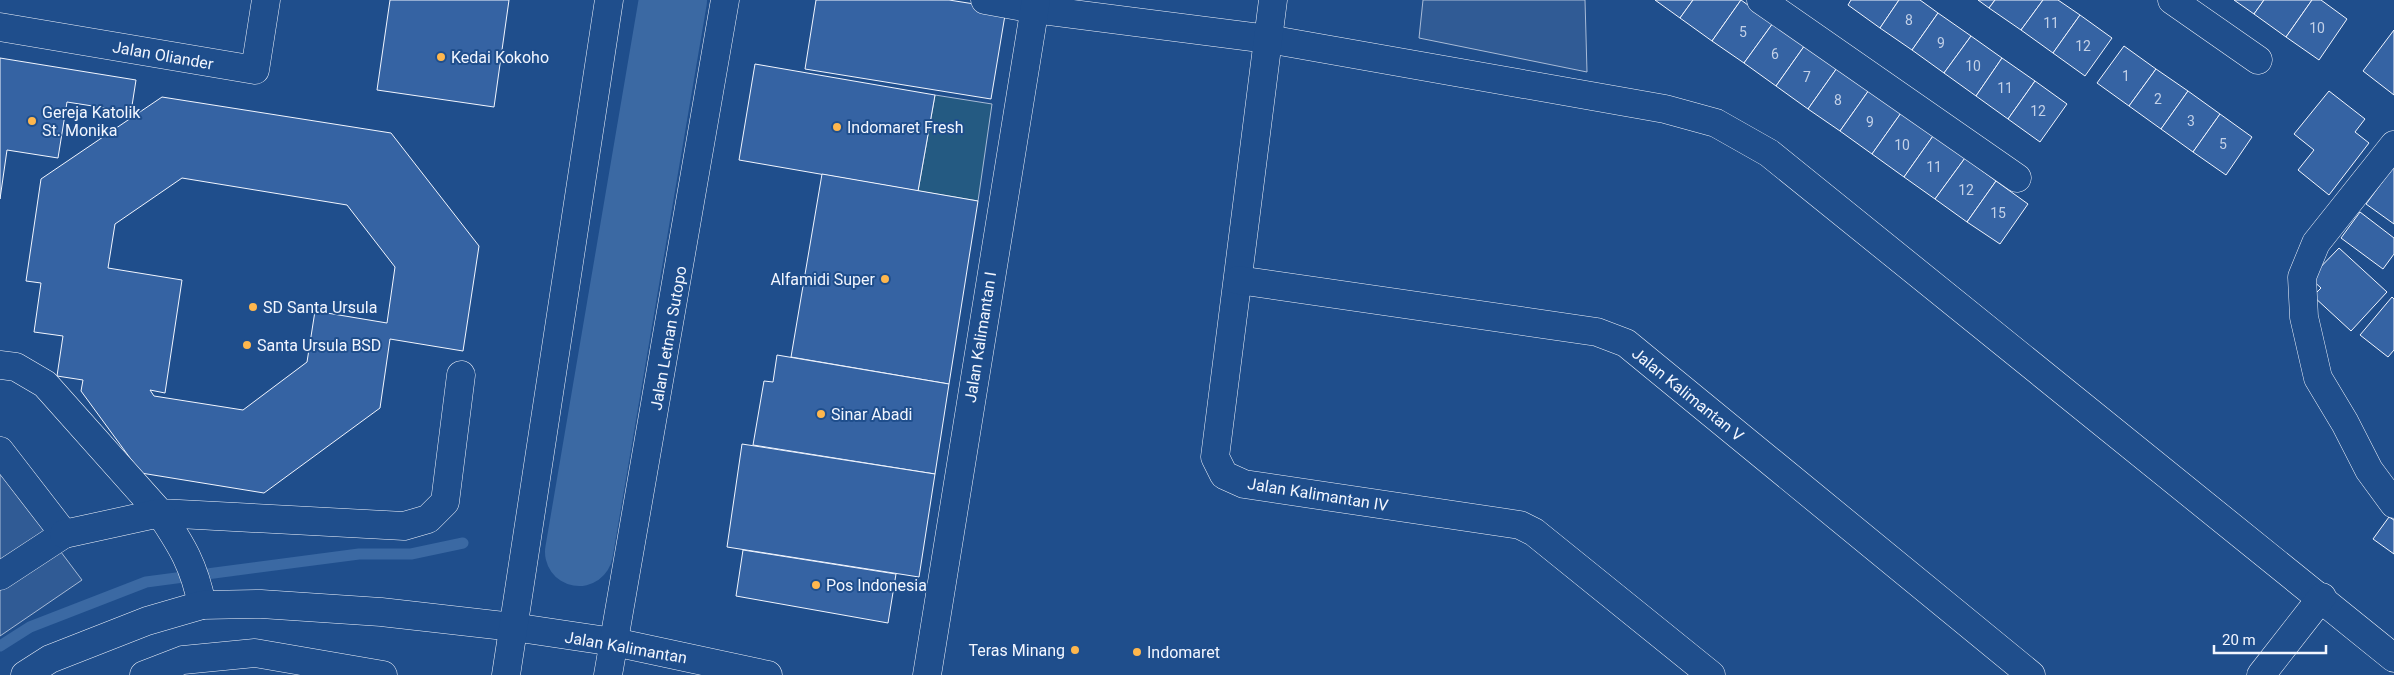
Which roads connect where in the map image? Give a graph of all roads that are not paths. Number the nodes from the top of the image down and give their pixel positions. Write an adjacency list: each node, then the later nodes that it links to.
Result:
1 (266, 0): 9 (street, Jalan Oliander)
2 (609, 0): 24 (street)
3 (725, 0): 25 (street, Jalan Letnan Sutopo)
4 (985, 0): 8 (street)
5 (1273, 0): 10 (street, Jalan Kalimantan IV)
6 (1761, 0): 13 (street)
7 (2172, 0): 11 (street)
8 (1035, 5): 10 (street); 33 (street, Jalan Kalimantan I)
9 (0, 27)
10 (1268, 39): 14 (street, Jalan Kalimantan IV); 23 (street)
11 (2258, 60)
12 (2394, 145): 18 (street)
13 (2017, 178)
14 (1238, 280): 34 (street, Jalan Kalimantan IV); 35 (street, Jalan Kalimantan V)
15 (0, 365): 19 (street)
16 (461, 375): 19 (street)
17 (4, 463): 20 (street)
18 (2394, 504)
19 (160, 513): 20 (street); 22 (street)
20 (64, 534): 21 (street)
21 (0, 576)
22 (200, 594): 24 (street, Jalan Kalimantan); 27 (street, Jalan Kalimantan)
23 (2322, 597): 26 (street); 36 (street)
24 (513, 627): 25 (street, Jalan Kalimantan); 30 (street)
25 (614, 642): 31 (street, Jalan Letnan Sutopo); 32 (street, Jalan Kalimantan)
26 (2394, 658)
27 (25, 675)
28 (144, 675): 29 (street)
29 (383, 675)
30 (506, 675)
31 (608, 675)
32 (768, 675)
33 (927, 675)
34 (1711, 675)
35 (2031, 675)
36 (2260, 675)

